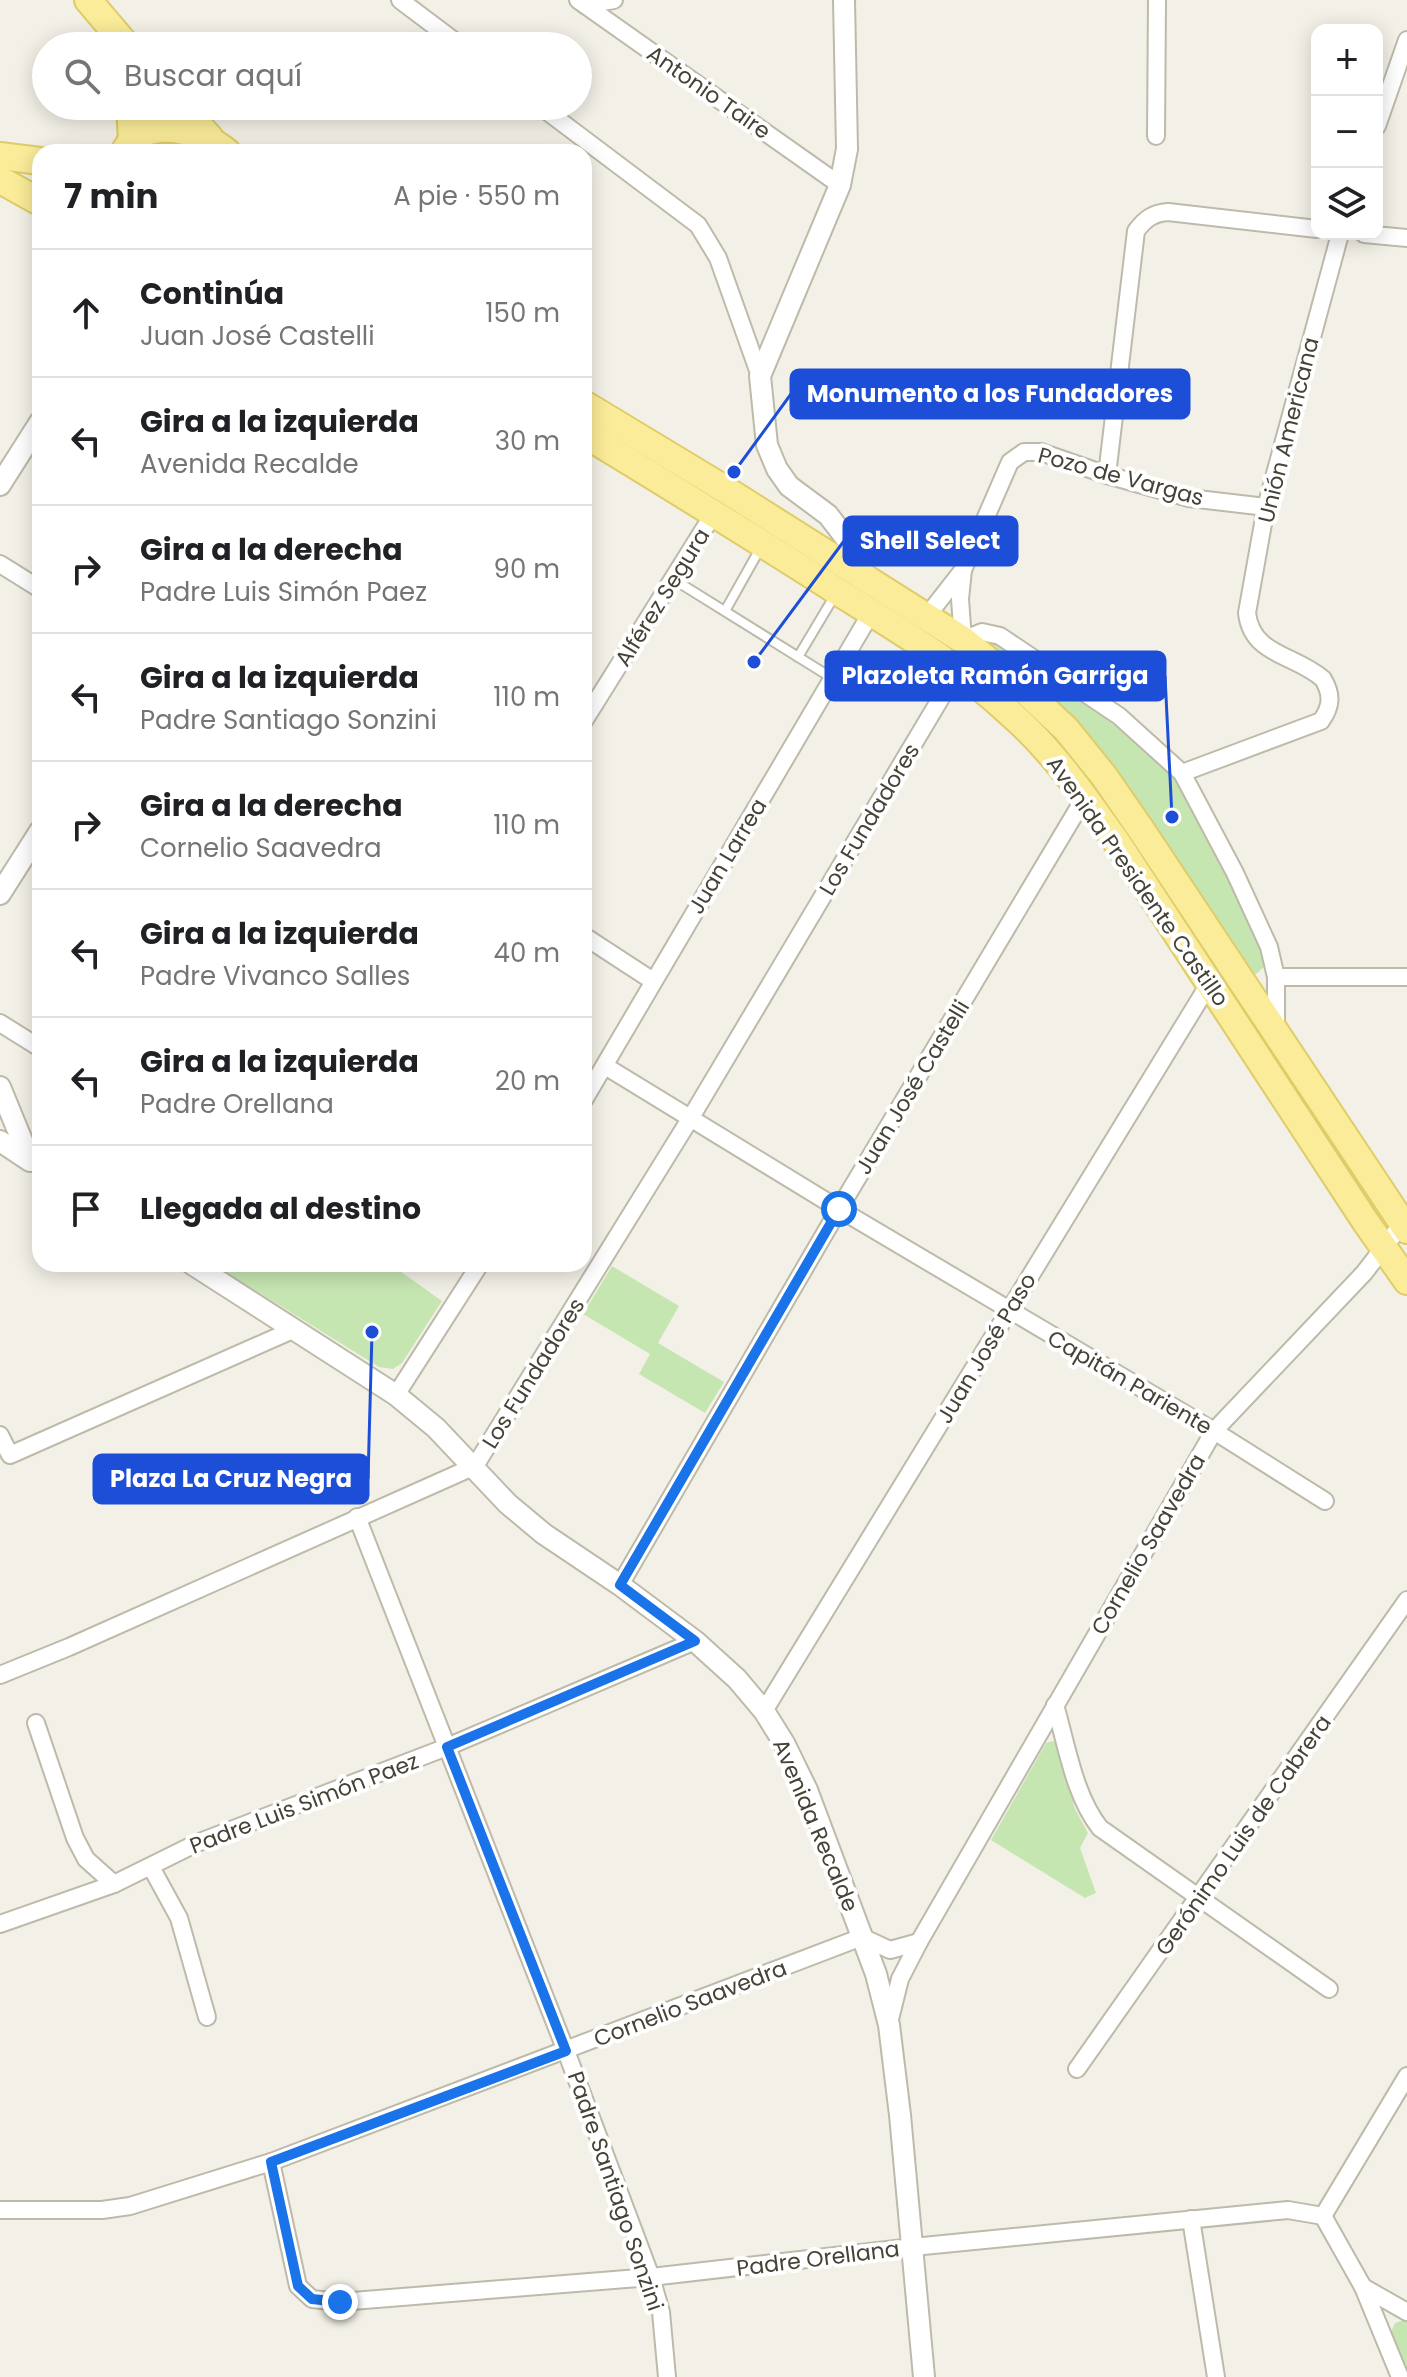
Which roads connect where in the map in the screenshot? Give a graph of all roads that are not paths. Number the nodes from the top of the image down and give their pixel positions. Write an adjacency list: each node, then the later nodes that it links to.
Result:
1 (400, 0): 9 (street)
2 (614, 0): 5 (street)
3 (844, 0): 25 (street)
4 (1157, 0): 15 (street)
5 (582, 2): 25 (street, Antonio Taire)
6 (95, 4): 7 (main road); 8 (main road)
7 (106, 32)
8 (116, 32)
9 (442, 32)
10 (1407, 40): 11 (street)
11 (1383, 109)
12 (127, 120): 16 (main road)
13 (195, 120): 19 (main road)
14 (559, 120): 20 (street)
15 (1156, 136)
16 (123, 144)
17 (129, 144): 18 (main road)
18 (215, 144)
19 (218, 144)
20 (590, 144)
21 (592, 145): 31 (street)
22 (0, 156): 23 (main road)
23 (32, 160)
24 (0, 180): 26 (main road)
25 (840, 185): 31 (street)
26 (32, 198)
27 (1311, 228): 35 (street)
28 (1383, 236): 29 (street)
29 (1407, 238)
30 (1338, 240): 37 (street, Unión Americana)
31 (760, 376): 42 (street)
32 (592, 409): 42 (main road, Avenida Presidente Castillo)
33 (32, 435): 36 (street)
34 (592, 439): 38 (main road, Avenida Presidente Castillo)
35 (1107, 475): 37 (street, Pozo de Vargas); 41 (street, Pozo de Vargas)
36 (0, 485)
37 (1266, 507): 54 (street, Unión Americana)
38 (714, 513): 39 (main road, Avenida Presidente Castillo); 43 (street, Alférez Segura)
39 (763, 543): 45 (main road, Avenida Presidente Castillo); 46 (lane)
40 (0, 564): 44 (street)
41 (963, 570): 48 (street); 49 (street)
42 (867, 578): 48 (main road, Avenida Presidente Castillo)
43 (673, 579): 46 (lane); 53 (street, Alférez Segura)
44 (32, 584)
45 (837, 591): 47 (main road, Avenida Presidente Castillo); 50 (lane)
46 (725, 611): 50 (lane)
47 (871, 613): 51 (main road, Avenida Presidente Castillo); 52 (street, Juan Larrea)
48 (927, 616): 49 (main road, Avenida Presidente Castillo)
49 (963, 640): 54 (street); 64 (main road, Avenida Presidente Castillo)
50 (798, 657): 52 (lane)
51 (957, 671): 55 (main road, Avenida Presidente Castillo); 69 (street, Los Fundadores)
52 (833, 679): 61 (street, Juan Larrea)
53 (592, 708)
54 (1182, 773): 59 (street)
55 (1085, 797): 62 (main road, Avenida Presidente Castillo); 73 (street, Juan José Castelli)
56 (32, 844): 57 (street)
57 (0, 894)
58 (592, 941): 61 (street)
59 (1276, 977): 60 (street); 64 (street)
60 (1407, 977)
61 (653, 981): 66 (street, Juan Larrea)
62 (1209, 984): 75 (main road, Avenida Presidente Castillo); 79 (street, Juan José Paso)
63 (0, 1023): 65 (street)
64 (1276, 1035): 74 (main road, Avenida Presidente Castillo)
65 (32, 1043)
66 (605, 1066): 68 (street, Juan Larrea); 69 (street, Capitán Pariente)
67 (0, 1087): 71 (street)
68 (592, 1087)
69 (690, 1119): 73 (street, Capitán Pariente); 84 (street, Los Fundadores)
70 (0, 1141): 72 (street)
71 (32, 1156)
72 (32, 1161)
73 (839, 1209): 79 (street, Capitán Pariente); 87 (street, Juan José Castelli)
74 (1405, 1227): 75 (street, Cornelio Saavedra)
75 (1384, 1249): 78 (main road, Avenida Presidente Castillo); 82 (street, Cornelio Saavedra)
76 (205, 1272): 80 (street, Avenida Recalde)
77 (475, 1272): 81 (street)
78 (1407, 1281)
79 (1009, 1311): 82 (street, Capitán Pariente); 92 (street, Juan José Paso)
80 (295, 1329): 81 (street, Avenida Recalde); 83 (street)
81 (396, 1395): 84 (street, Avenida Recalde)
82 (1214, 1431): 85 (street, Capitán Pariente); 91 (street, Cornelio Saavedra)
83 (0, 1435)
84 (475, 1466): 86 (street, Los Fundadores); 87 (street, Avenida Recalde)
85 (1325, 1501)
86 (357, 1517): 90 (street, Los Fundadores); 94 (street, Padre Santiago Sonzini)
87 (620, 1585): 89 (street, Avenida Recalde)
88 (1407, 1600): 97 (street, Gerónimo Luis de Cabrera)
89 (695, 1641): 92 (street, Avenida Recalde); 94 (street, Padre Luis Simón Paez)
90 (0, 1675)
91 (1055, 1705): 97 (street); 100 (street, Cornelio Saavedra)
92 (764, 1711): 99 (street, Avenida Recalde)
93 (36, 1723): 96 (street)
94 (447, 1747): 95 (street, Padre Luis Simón Paez); 104 (street, Padre Santiago Sonzini)
95 (151, 1867): 96 (street, Padre Luis Simón Paez); 102 (street)
96 (114, 1884): 98 (street, Padre Luis Simón Paez)
97 (1201, 1896): 101 (street); 105 (street, Gerónimo Luis de Cabrera)
98 (0, 1924)
99 (862, 1937): 100 (street); 103 (street, Avenida Recalde); 104 (street, Cornelio Saavedra)
100 (919, 1942): 103 (street, Cornelio Saavedra)
101 (1329, 1989)
102 (207, 2017)
103 (889, 2025): 111 (street, Avenida Recalde)
104 (566, 2051): 107 (street, Cornelio Saavedra); 112 (street, Padre Santiago Sonzini)
105 (1077, 2069)
106 (1407, 2076): 109 (street)
107 (271, 2162): 108 (street, Cornelio Saavedra); 112 (street, Padre Orellana)
108 (0, 2210)
109 (1323, 2216): 110 (street, Padre Orellana); 113 (street)
110 (1191, 2219): 111 (street, Padre Orellana); 117 (street)
111 (913, 2247): 112 (street, Padre Orellana); 116 (street, Avenida Recalde)
112 (651, 2277): 115 (street, Padre Santiago Sonzini)
113 (1363, 2287): 114 (street); 118 (street)
114 (1407, 2312)
115 (667, 2377)
116 (924, 2377)
117 (1216, 2377)
118 (1400, 2377)

